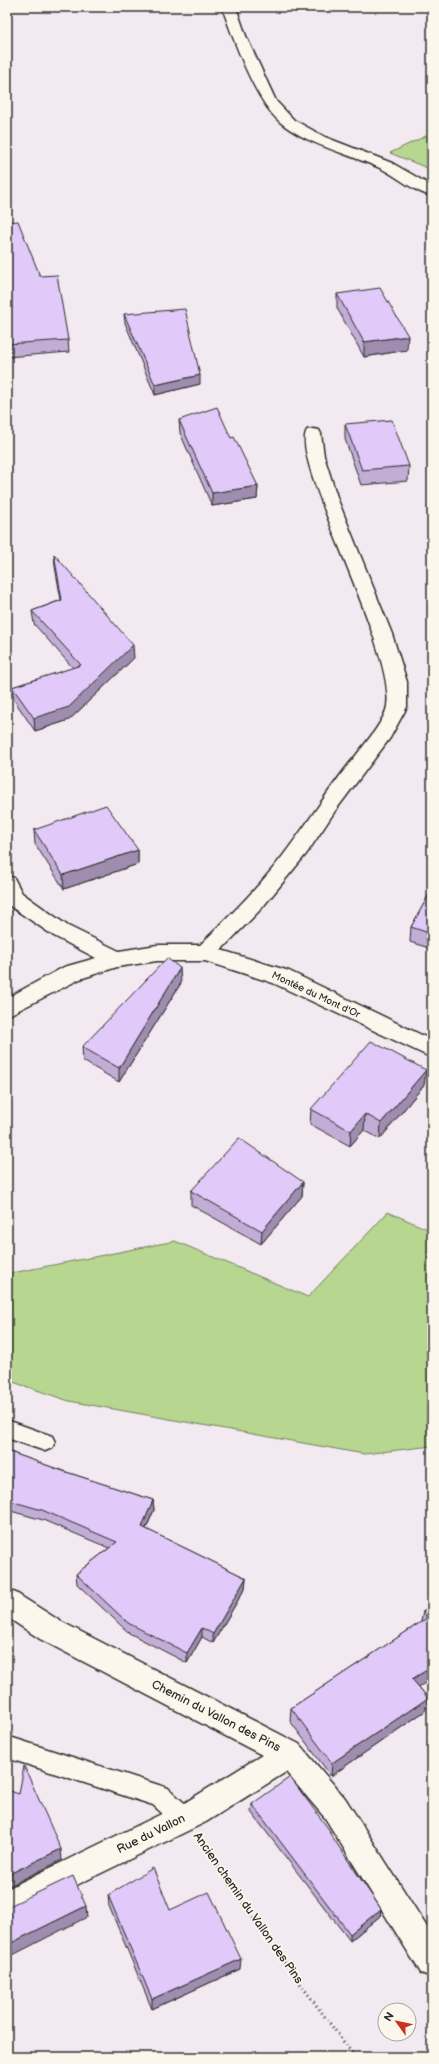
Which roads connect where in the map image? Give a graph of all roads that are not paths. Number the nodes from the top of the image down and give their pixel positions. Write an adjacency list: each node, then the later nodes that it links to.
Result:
1 (229, 7): 2 (street)
2 (432, 192)
3 (313, 434): 5 (street)
4 (7, 883): 6 (street)
5 (205, 953): 6 (street, Montée du Mont d'Or); 8 (street, Montée du Mont d'Or)
6 (117, 959): 7 (street)
7 (7, 1008)
8 (432, 1050)
9 (7, 1429): 10 (lane)
10 (45, 1442)
11 (7, 1602): 13 (street, Chemin du Vallon des Pins)
12 (7, 1747): 14 (lane)
13 (289, 1754): 14 (street, Rue du Vallon); 16 (street, Chemin du Vallon des Pins)
14 (184, 1818): 15 (street, Rue du Vallon)
15 (7, 1904)
16 (432, 1962)

